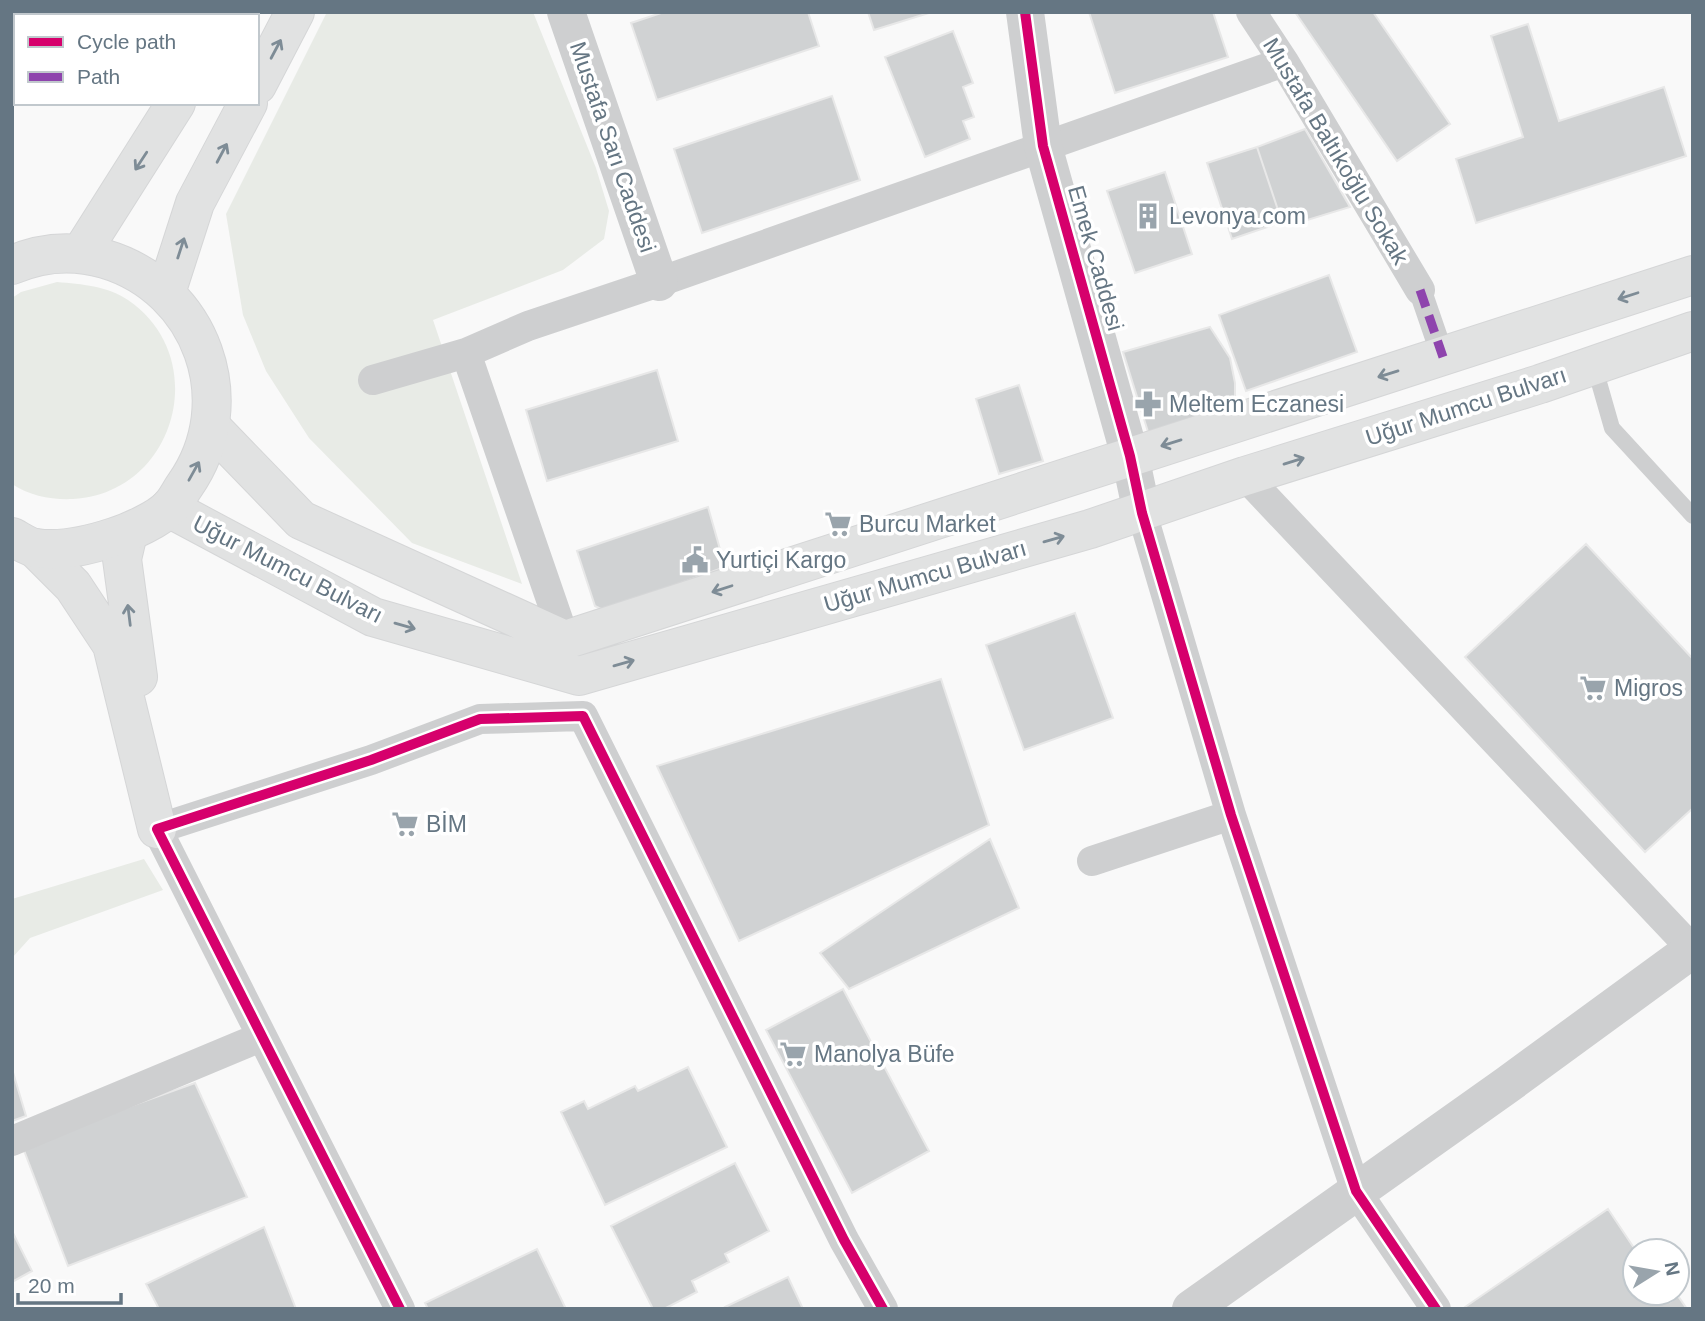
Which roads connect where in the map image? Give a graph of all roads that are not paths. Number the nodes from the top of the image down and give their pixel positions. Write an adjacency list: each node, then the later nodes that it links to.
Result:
1 (295, 12): 6 (main road, one-way to 1)
2 (566, 12): 13 (street, Mustafa Sarı Caddesi)
3 (1025, 12): 9 (street, Emek Caddesi)
4 (1251, 12): 5 (street, Mustafa Baltıkoğlu Sokak)
5 (1284, 62): 9 (street); 14 (street, Mustafa Baltıkoğlu Sokak)
6 (259, 81)
7 (175, 105): 10 (main road, one-way to 10)
8 (247, 105): 15 (main road, one-way to 8)
9 (1043, 146): 13 (street); 22 (street, Emek Caddesi)
10 (81, 253): 11 (main road); 15 (main road)
11 (19, 255)
12 (1693, 275): 18 (main road, Uğur Mumcu Bulvarı, one-way to 18)
13 (659, 282): 17 (street)
14 (1420, 290): 18 (street)
15 (166, 293): 21 (main road)
16 (1693, 331): 19 (main road, Uğur Mumcu Bulvarı)
17 (466, 353): 20 (street); 29 (street)
18 (1443, 357): 22 (main road, Uğur Mumcu Bulvarı, one-way to 22)
19 (1594, 365): 23 (main road, Uğur Mumcu Bulvarı, one-way to 19); 26 (lane)
20 (373, 380)
21 (211, 427): 24 (main road, one-way to 21); 29 (main road)
22 (1130, 456): 25 (street, Emek Caddesi); 29 (main road, Uğur Mumcu Bulvarı, one-way to 29)
23 (1245, 476): 25 (main road, Uğur Mumcu Bulvarı); 33 (street)
24 (169, 508): 25 (main road, Uğur Mumcu Bulvarı, one-way to 25); 27 (main road)
25 (1142, 513): 30 (street)
26 (1693, 516)
27 (128, 533): 28 (main road); 31 (main road, one-way to 27)
28 (24, 543): 31 (main road)
29 (565, 640)
30 (1231, 815): 32 (street); 36 (street)
31 (157, 829): 34 (street); 38 (street)
32 (1092, 861)
33 (1693, 949): 36 (street)
34 (261, 1037): 35 (street); 37 (street)
35 (12, 1141)
36 (1356, 1191): 39 (street); 40 (street)
37 (400, 1309)
38 (883, 1309)
39 (1191, 1309)
40 (1436, 1309)

